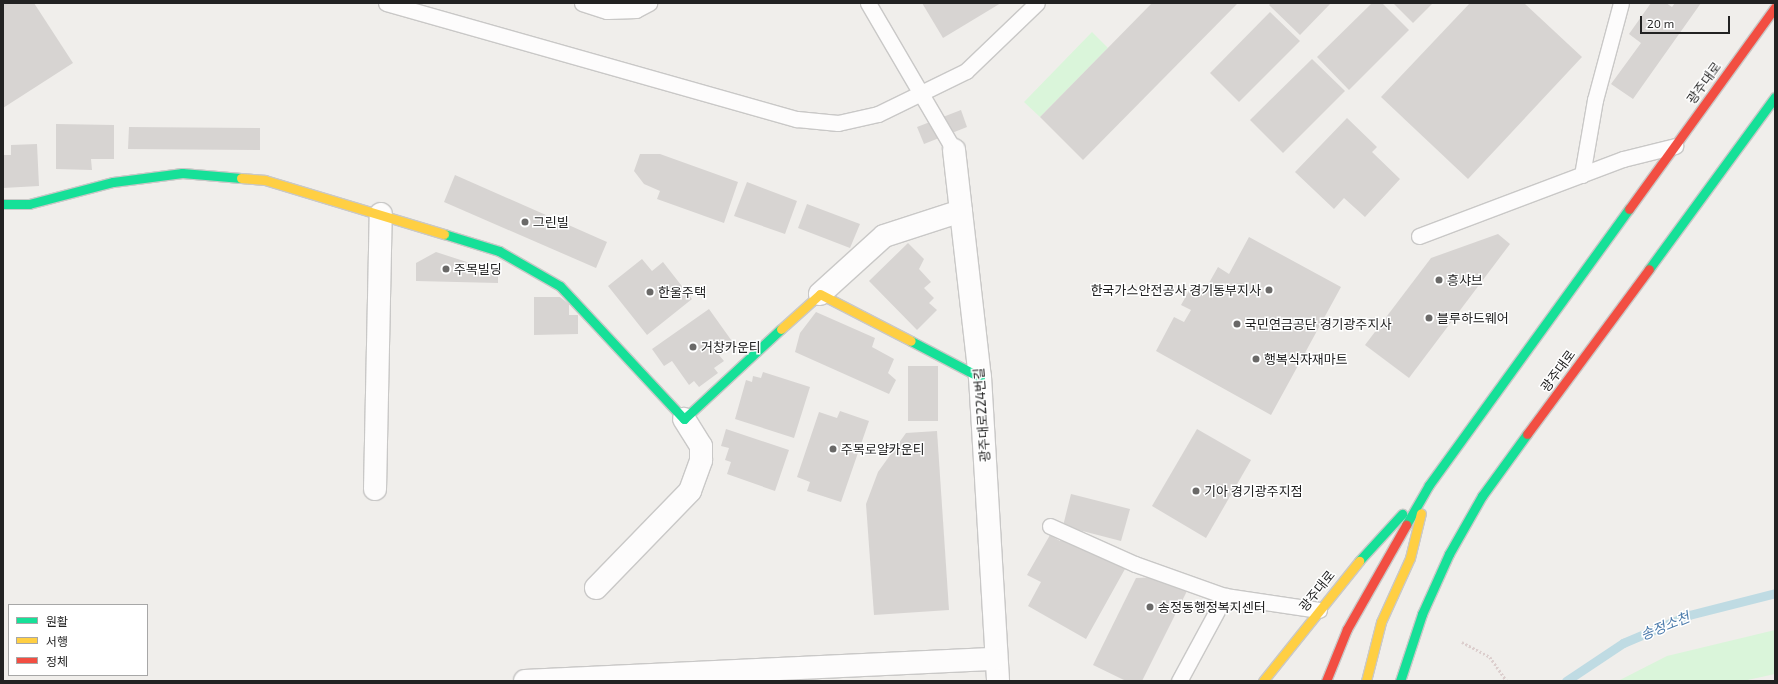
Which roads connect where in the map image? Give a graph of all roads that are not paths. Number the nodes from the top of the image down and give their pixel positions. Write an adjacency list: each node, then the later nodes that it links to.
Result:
1 (582, 3): 2 (lane)
2 (649, 3)
3 (868, 3): 8 (lane)
4 (1037, 3): 8 (lane)
5 (1621, 3): 12 (lane)
6 (392, 4): 8 (lane)
7 (1775, 7): 10 (street, 광주대로)
8 (922, 94): 11 (lane)
9 (1775, 97): 33 (street, 광주대로)
10 (1674, 146): 12 (lane); 20 (street, 광주대로)
11 (954, 150): 14 (street, 광주대로224번길)
12 (1582, 175): 16 (lane)
13 (3, 204): 15 (street)
14 (961, 211): 17 (street); 18 (street, 광주대로224번길)
15 (382, 214): 19 (street); 21 (street)
16 (1418, 236)
17 (820, 294): 18 (street); 19 (street)
18 (980, 377): 26 (street, 광주대로224번길)
19 (684, 420): 23 (street)
20 (1429, 485): 25 (street, 광주대로); 31 (street, 광주대로); 32 (street)
21 (375, 489)
22 (1050, 526): 24 (lane)
23 (596, 588)
24 (1225, 596): 25 (lane); 29 (lane)
25 (1318, 610): 30 (street, 광주대로)
26 (996, 659): 27 (street); 28 (street, 광주대로224번길)
27 (525, 681)
28 (998, 681)
29 (1179, 681)
30 (1263, 681)
31 (1326, 681)
32 (1366, 681)
33 (1400, 681)

